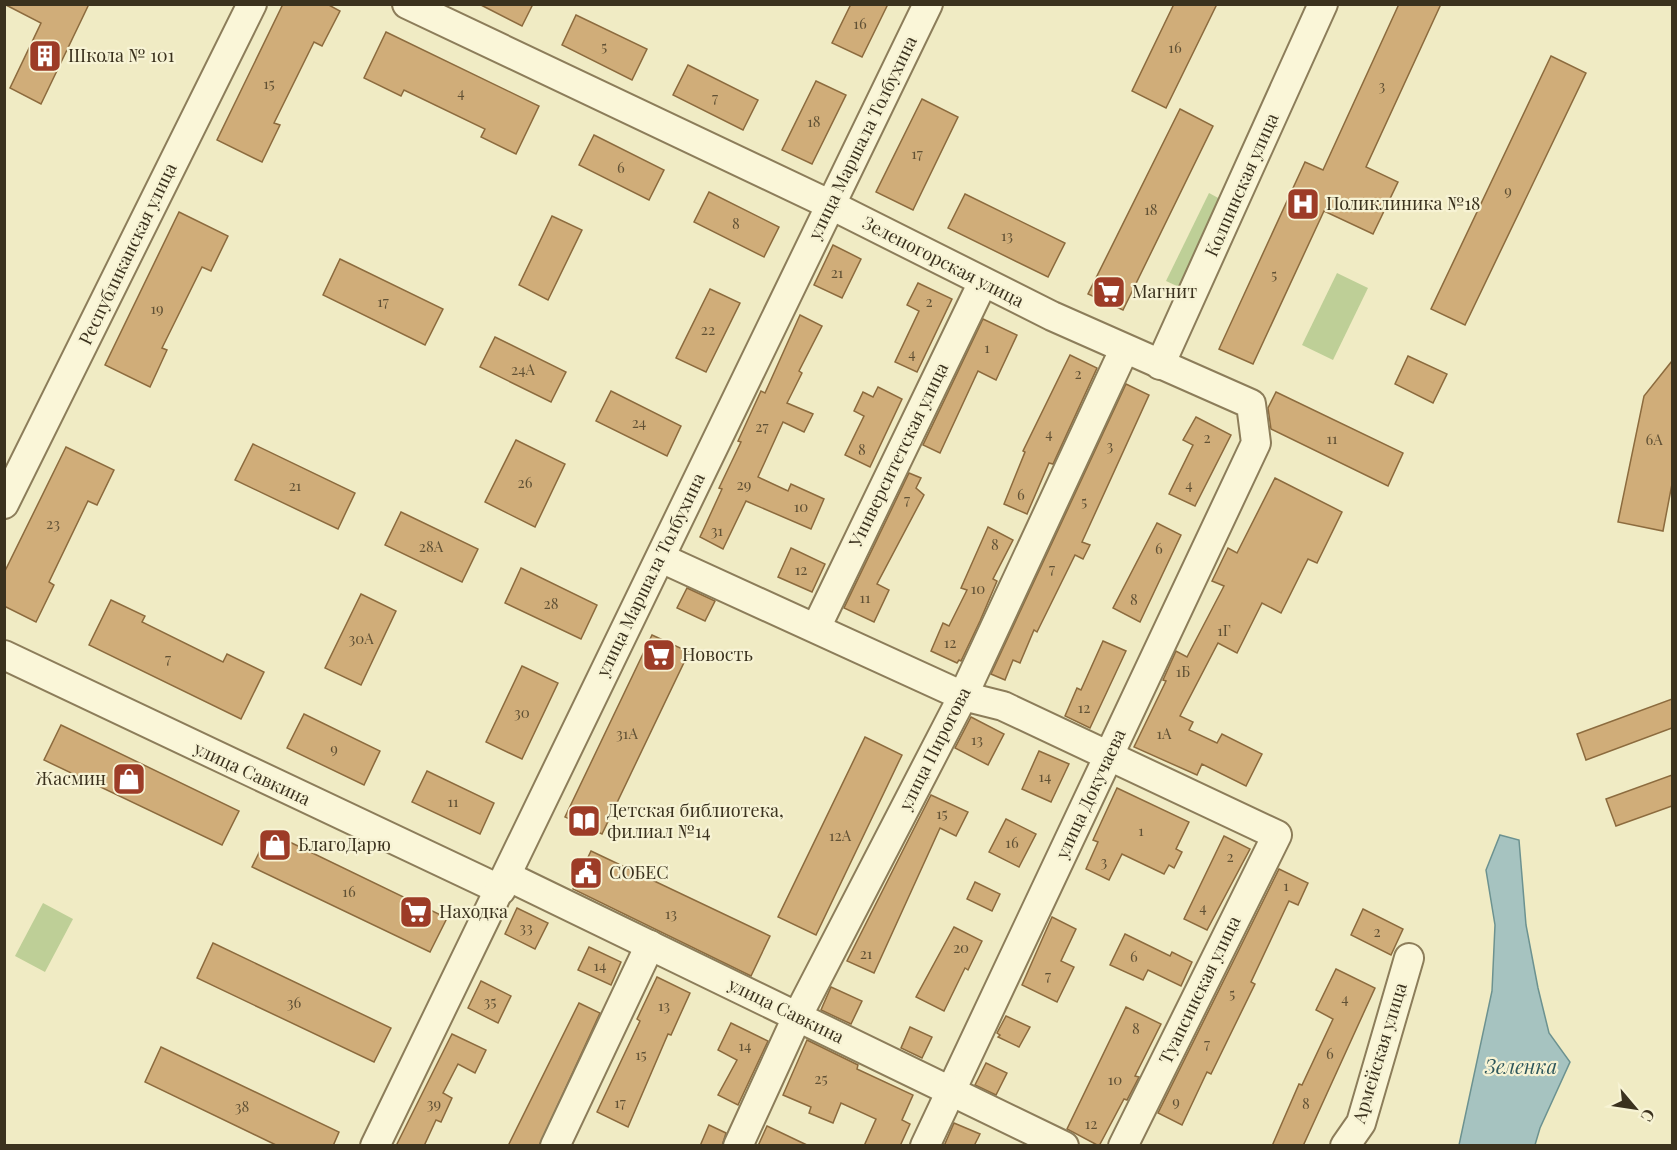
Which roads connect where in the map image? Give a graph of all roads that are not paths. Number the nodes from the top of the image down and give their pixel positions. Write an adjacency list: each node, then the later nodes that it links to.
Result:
1 (252, 4): 10 (street, Республиканская улица)
2 (407, 4): 5 (street, Зеленогорская улица)
3 (928, 4): 5 (street, улица Маршала Толбухина)
4 (1323, 4): 8 (street, Колпинская улица)
5 (831, 206): 6 (street, Зеленогорская улица); 11 (street, улица Маршала Толбухина)
6 (983, 282): 7 (street, Зеленогорская улица); 12 (street, Университетская улица)
7 (1124, 350): 8 (street, Зеленогорская улица); 14 (street, улица Пирогова)
8 (1160, 365): 9 (street, Зеленогорская улица)
9 (1256, 443): 15 (street, улица Докучаева)
10 (4, 504)
11 (661, 558): 12 (street); 16 (street, улица Маршала Толбухина)
12 (816, 628): 14 (street)
13 (4, 655): 16 (street, улица Савкина)
14 (963, 696): 15 (street); 19 (street, улица Пирогова)
15 (1109, 756): 20 (street, улица Докучаева); 26 (street, Туапсинская улица)
16 (504, 883): 17 (street, улица Савкина); 21 (street, улица Маршала Толбухина)
17 (650, 945): 19 (street, улица Савкина); 22 (street)
18 (1409, 958): 27 (street, Армейская улица)
19 (797, 1017): 20 (street, улица Савкина); 23 (street, улица Пирогова)
20 (952, 1089): 24 (street, улица Докучаева); 25 (street, улица Савкина)
21 (375, 1146)
22 (555, 1146)
23 (738, 1146)
24 (926, 1146)
25 (1064, 1146)
26 (1123, 1146)
27 (1346, 1146)

